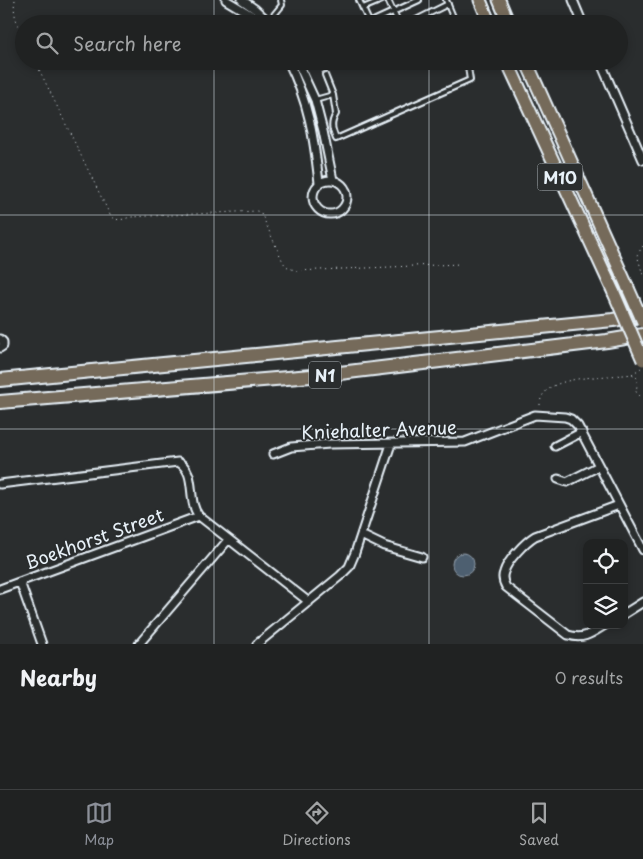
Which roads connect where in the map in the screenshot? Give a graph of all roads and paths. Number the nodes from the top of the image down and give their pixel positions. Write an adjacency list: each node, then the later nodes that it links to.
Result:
1 (15, 0): 26 (path)
2 (226, 0): 15 (street)
3 (242, 0): 16 (street)
4 (281, 0): 17 (lane)
5 (359, 0): 13 (lane)
6 (382, 0): 13 (lane)
7 (388, 0): 14 (lane)
8 (420, 0): 14 (lane)
9 (480, 0): 23 (main road)
10 (499, 0): 24 (main road)
11 (572, 0): 25 (street)
12 (447, 2): 21 (lane); 22 (lane)
13 (363, 8): 18 (lane)
14 (394, 12): 19 (lane); 20 (lane)
15 (251, 15)
16 (261, 15)
17 (275, 15)
18 (366, 15)
19 (388, 15)
20 (395, 15)
21 (424, 15)
22 (452, 15)
23 (486, 15)
24 (505, 15)
25 (579, 15)
26 (15, 17)
27 (39, 70): 41 (path)
28 (292, 70): 39 (street)
29 (301, 70): 36 (street)
30 (468, 70): 35 (lane)
31 (512, 70): 48 (main road, M10, bridge)
32 (530, 70): 44 (main road, M10, bridge)
33 (604, 70): 37 (street)
34 (324, 75): 35 (lane)
35 (333, 95): 36 (lane)
36 (315, 100): 38 (street)
37 (643, 160)
38 (333, 180): 39 (street); 39 (street)
39 (319, 183)
40 (643, 246): 42 (path)
41 (460, 264)
42 (643, 275)
43 (643, 315): 50 (highway, N1)
44 (643, 322)
45 (643, 335): 57 (highway, N1)
46 (0, 339): 47 (street)
47 (0, 348)
48 (643, 360)
49 (643, 366): 52 (path)
50 (143, 367): 51 (highway); 54 (highway, N1)
51 (0, 374)
52 (632, 374): 53 (path); 58 (path)
53 (638, 379): 55 (path); 56 (path)
54 (0, 380)
55 (642, 382)
56 (643, 399)
57 (2, 402)
58 (540, 405)
59 (582, 432): 60 (street, Kniehalter Avenue); 61 (street); 63 (street, Kniehalter Avenue)
60 (391, 444): 62 (street, Kniehalter Avenue); 68 (street)
61 (555, 446)
62 (274, 454)
63 (599, 466): 64 (street); 66 (street, Kniehalter Avenue)
64 (558, 479)
65 (0, 484): 67 (street)
66 (619, 505): 70 (street, Kniehalter Avenue); 77 (street)
67 (198, 516): 69 (street); 72 (street, Boekhorst Street)
68 (362, 535): 71 (street); 74 (street)
69 (228, 540): 74 (street); 79 (street)
70 (643, 550)
71 (422, 557)
72 (20, 582): 73 (street, Boekhorst Street); 78 (street)
73 (0, 589)
74 (309, 602): 80 (street)
75 (643, 602): 76 (street)
76 (628, 611)
77 (599, 629)
78 (42, 644)
79 (140, 644)
80 (257, 644)

